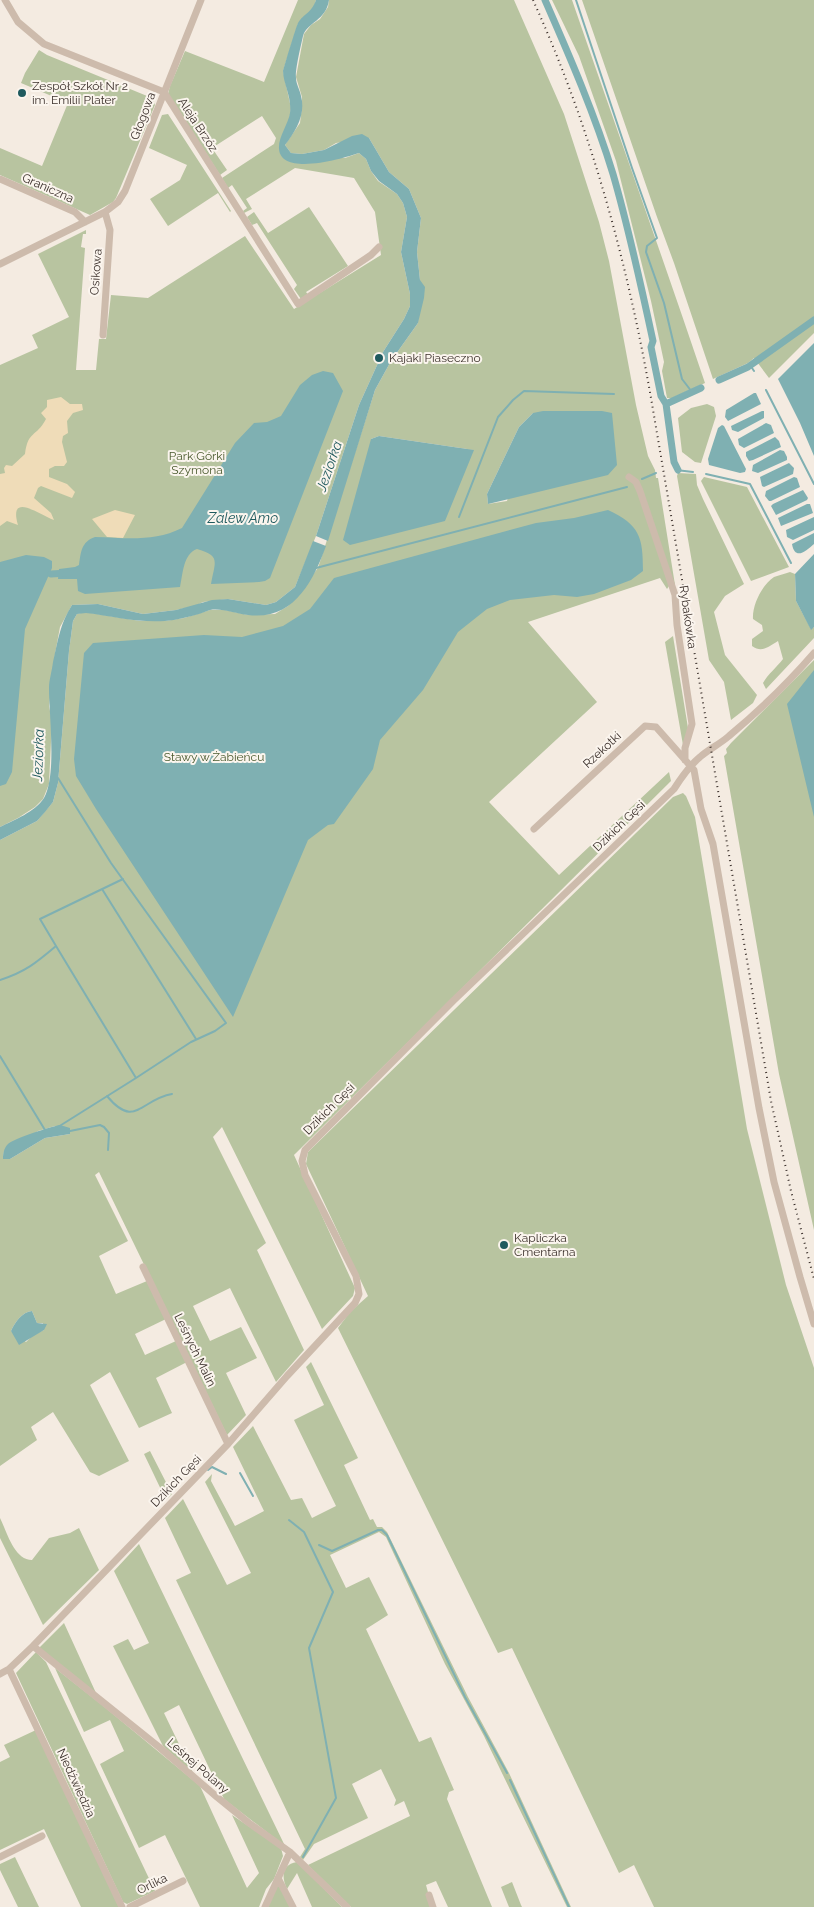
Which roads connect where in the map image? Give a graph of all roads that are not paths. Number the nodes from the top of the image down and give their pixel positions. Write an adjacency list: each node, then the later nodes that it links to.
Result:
1 (5, 0): 3 (street, Aleja Brzóz)
2 (201, 0): 3 (street, Głogowa)
3 (164, 92): 5 (street, Głogowa); 7 (street, Aleja Brzóz)
4 (0, 179): 6 (street, Graniczna)
5 (105, 212): 6 (street, Głogowa); 9 (street, Osikowa)
6 (85, 222): 8 (street, Głogowa)
7 (379, 247)
8 (0, 264)
9 (103, 335)
10 (629, 477): 12 (street, Rybakówka)
11 (814, 653): 13 (street, Dzikich Gęsi)
12 (684, 760): 13 (street); 14 (street, Rzekotki)
13 (690, 766): 16 (street); 17 (street, Dzikich Gęsi)
14 (534, 829)
15 (142, 1267): 17 (street, Leśnych Malin)
16 (814, 1324)
17 (228, 1444): 18 (street, Dzikich Gęsi)
18 (32, 1646): 19 (street, Dzikich Gęsi); 22 (street, Leśnej Polany)
19 (9, 1669): 20 (street, Dzikich Gęsi); 27 (street, Niedźwiedzia)
20 (0, 1674)
21 (42, 1836): 23 (street)
22 (290, 1852): 24 (street); 31 (street, Leśnej Polany)
23 (0, 1857)
24 (278, 1878): 29 (street); 30 (street)
25 (184, 1881): 28 (street, Orlika)
26 (429, 1895): 32 (street)
27 (122, 1907)
28 (130, 1907)
29 (265, 1907)
30 (293, 1907)
31 (347, 1907)
32 (434, 1907)

